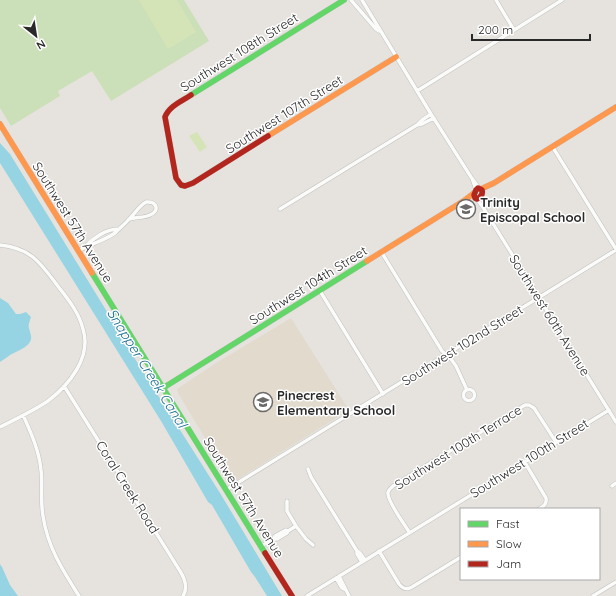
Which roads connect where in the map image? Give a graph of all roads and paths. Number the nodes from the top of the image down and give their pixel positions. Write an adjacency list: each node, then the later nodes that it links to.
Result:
1 (344, 0): 14 (street, Southwest 108th Street)
2 (351, 0): 7 (street, Southwest 60th Avenue)
3 (362, 0): 7 (street, Southwest 60th Avenue)
4 (496, 0): 6 (street)
5 (562, 0): 6 (street)
6 (514, 30): 9 (street)
7 (380, 32): 8 (street, Southwest 60th Avenue)
8 (396, 58): 9 (street, Southwest 60th Avenue); 14 (street, Southwest 107th Street)
9 (417, 92): 11 (street, Southwest 60th Avenue)
10 (616, 107): 13 (street, Southwest 104th Street)
11 (432, 116): 15 (street, Southwest 60th Avenue); 16 (street)
12 (0, 124): 20 (street, Southwest 57th Avenue)
13 (552, 146): 15 (street, Southwest 104th Street); 19 (street)
14 (183, 186)
15 (478, 193): 21 (street, Southwest 104th Street); 23 (street, Southwest 60th Avenue)
16 (280, 209)
17 (130, 219): 17 (street); 20 (street)
18 (0, 245): 25 (street)
19 (616, 249): 23 (street, Southwest 102nd Street)
20 (81, 250): 26 (street, Southwest 57th Avenue)
21 (382, 253): 22 (street, Southwest 104th Street); 24 (street)
22 (320, 291): 26 (street, Southwest 104th Street); 28 (street)
23 (540, 297): 24 (street, Southwest 102nd Street); 29 (street, Southwest 60th Avenue)
24 (446, 355): 27 (street); 28 (street, Southwest 102nd Street)
25 (64, 386): 30 (street); 49 (street, Coral Creek Road)
26 (163, 388): 36 (street, Southwest 57th Avenue)
27 (467, 390)
28 (383, 394): 36 (street, Southwest 102nd Street)
29 (608, 410): 31 (street, Southwest 60th Avenue); 33 (street, Southwest 100th Street)
30 (23, 415): 32 (street); 48 (street)
31 (616, 422)
32 (0, 427)
33 (556, 442): 34 (street, Southwest 100th Street); 40 (street, Southwest 100th Terrace)
34 (524, 462): 38 (street); 40 (street, Southwest 100th Street)
35 (308, 470): 45 (street)
36 (226, 490): 42 (street, Southwest 57th Avenue)
37 (287, 501): 39 (street)
38 (540, 508)
39 (296, 526): 41 (street); 42 (street)
40 (410, 532): 43 (street, Southwest 100th Street)
41 (313, 545)
42 (261, 546): 50 (street, Southwest 57th Avenue)
43 (379, 551): 44 (street); 45 (street, Southwest 100th Street)
44 (460, 558)
45 (363, 561): 46 (street, Southwest 100th Street)
46 (337, 577): 51 (street, Southwest 100th Street); 52 (street)
47 (616, 582): 53 (street)
48 (79, 596)
49 (184, 596)
50 (292, 596)
51 (307, 596)
52 (349, 596)
53 (593, 596)

